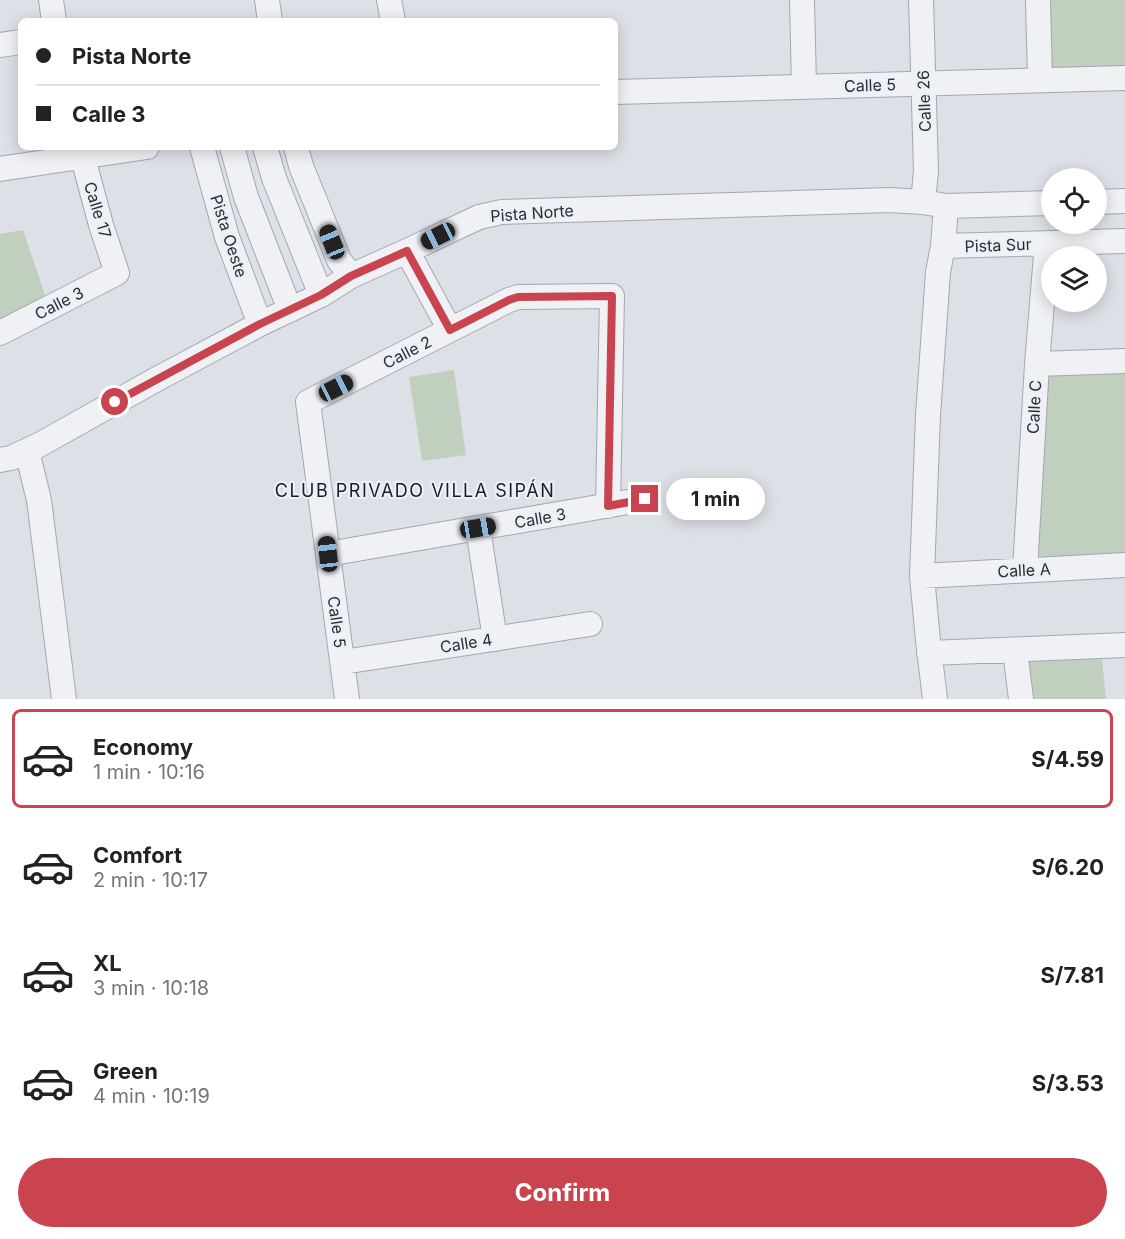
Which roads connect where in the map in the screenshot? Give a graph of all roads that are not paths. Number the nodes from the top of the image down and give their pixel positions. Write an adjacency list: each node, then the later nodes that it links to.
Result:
1 (51, 0): 7 (street)
2 (267, 0): 8 (street)
3 (389, 0): 9 (street)
4 (802, 0): 15 (street)
5 (921, 0): 14 (street, Calle 26)
6 (1038, 0): 13 (street)
7 (54, 18)
8 (270, 18)
9 (392, 18)
10 (18, 42): 11 (street)
11 (0, 45)
12 (1125, 78): 13 (street, Calle 5)
13 (1040, 80): 14 (street, Calle 5)
14 (924, 84): 15 (street, Calle 5); 27 (street, Calle 26)
15 (804, 87): 16 (street, Calle 5)
16 (618, 92)
17 (107, 150): 22 (street)
18 (203, 150): 36 (street, Pista Oeste)
19 (233, 150): 35 (street)
20 (266, 150): 34 (street)
21 (297, 150): 33 (street)
22 (81, 152): 23 (street); 32 (street, Calle 17)
23 (0, 169)
24 (1125, 201): 25 (street)
25 (1107, 202)
26 (1041, 203): 27 (street, Pista Norte)
27 (935, 204): 30 (street, Calle 26); 31 (street, Pista Norte)
28 (1125, 241): 29 (street, Pista Sur)
29 (1047, 243): 30 (street, Pista Sur); 40 (street, Calle C)
30 (943, 246): 50 (street, Calle 26)
31 (407, 251): 33 (street, Pista Norte); 37 (street)
32 (117, 273): 38 (street, Calle 3)
33 (351, 276): 34 (street, Pista Norte)
34 (321, 295): 35 (street, Pista Norte)
35 (290, 310): 36 (street, Pista Norte)
36 (260, 324): 42 (street, Pista Norte)
37 (450, 330): 41 (street, Calle 2); 45 (street, Calle 2)
38 (0, 333)
39 (1125, 361): 40 (street)
40 (1037, 364): 49 (street, Calle C)
41 (308, 402): 47 (street, Calle 5)
42 (27, 451): 43 (street, Pista Norte); 57 (street)
43 (0, 460)
44 (645, 499): 45 (street, Calle 3)
45 (608, 506): 46 (street, Calle 3)
46 (478, 528): 47 (street, Calle 3); 52 (street)
47 (328, 554): 56 (street, Calle 5)
48 (1125, 565): 49 (street, Calle A)
49 (1025, 570): 50 (street, Calle A)
50 (922, 576): 55 (street, Calle 26)
51 (590, 624): 52 (street, Calle 4)
52 (495, 639): 56 (street, Calle 4)
53 (1125, 645): 54 (street)
54 (1015, 650): 55 (street); 60 (street)
55 (929, 653): 59 (street, Calle 26)
56 (343, 662): 58 (street, Calle 5)
57 (64, 699)
58 (347, 699)
59 (935, 699)
60 (1021, 699)

